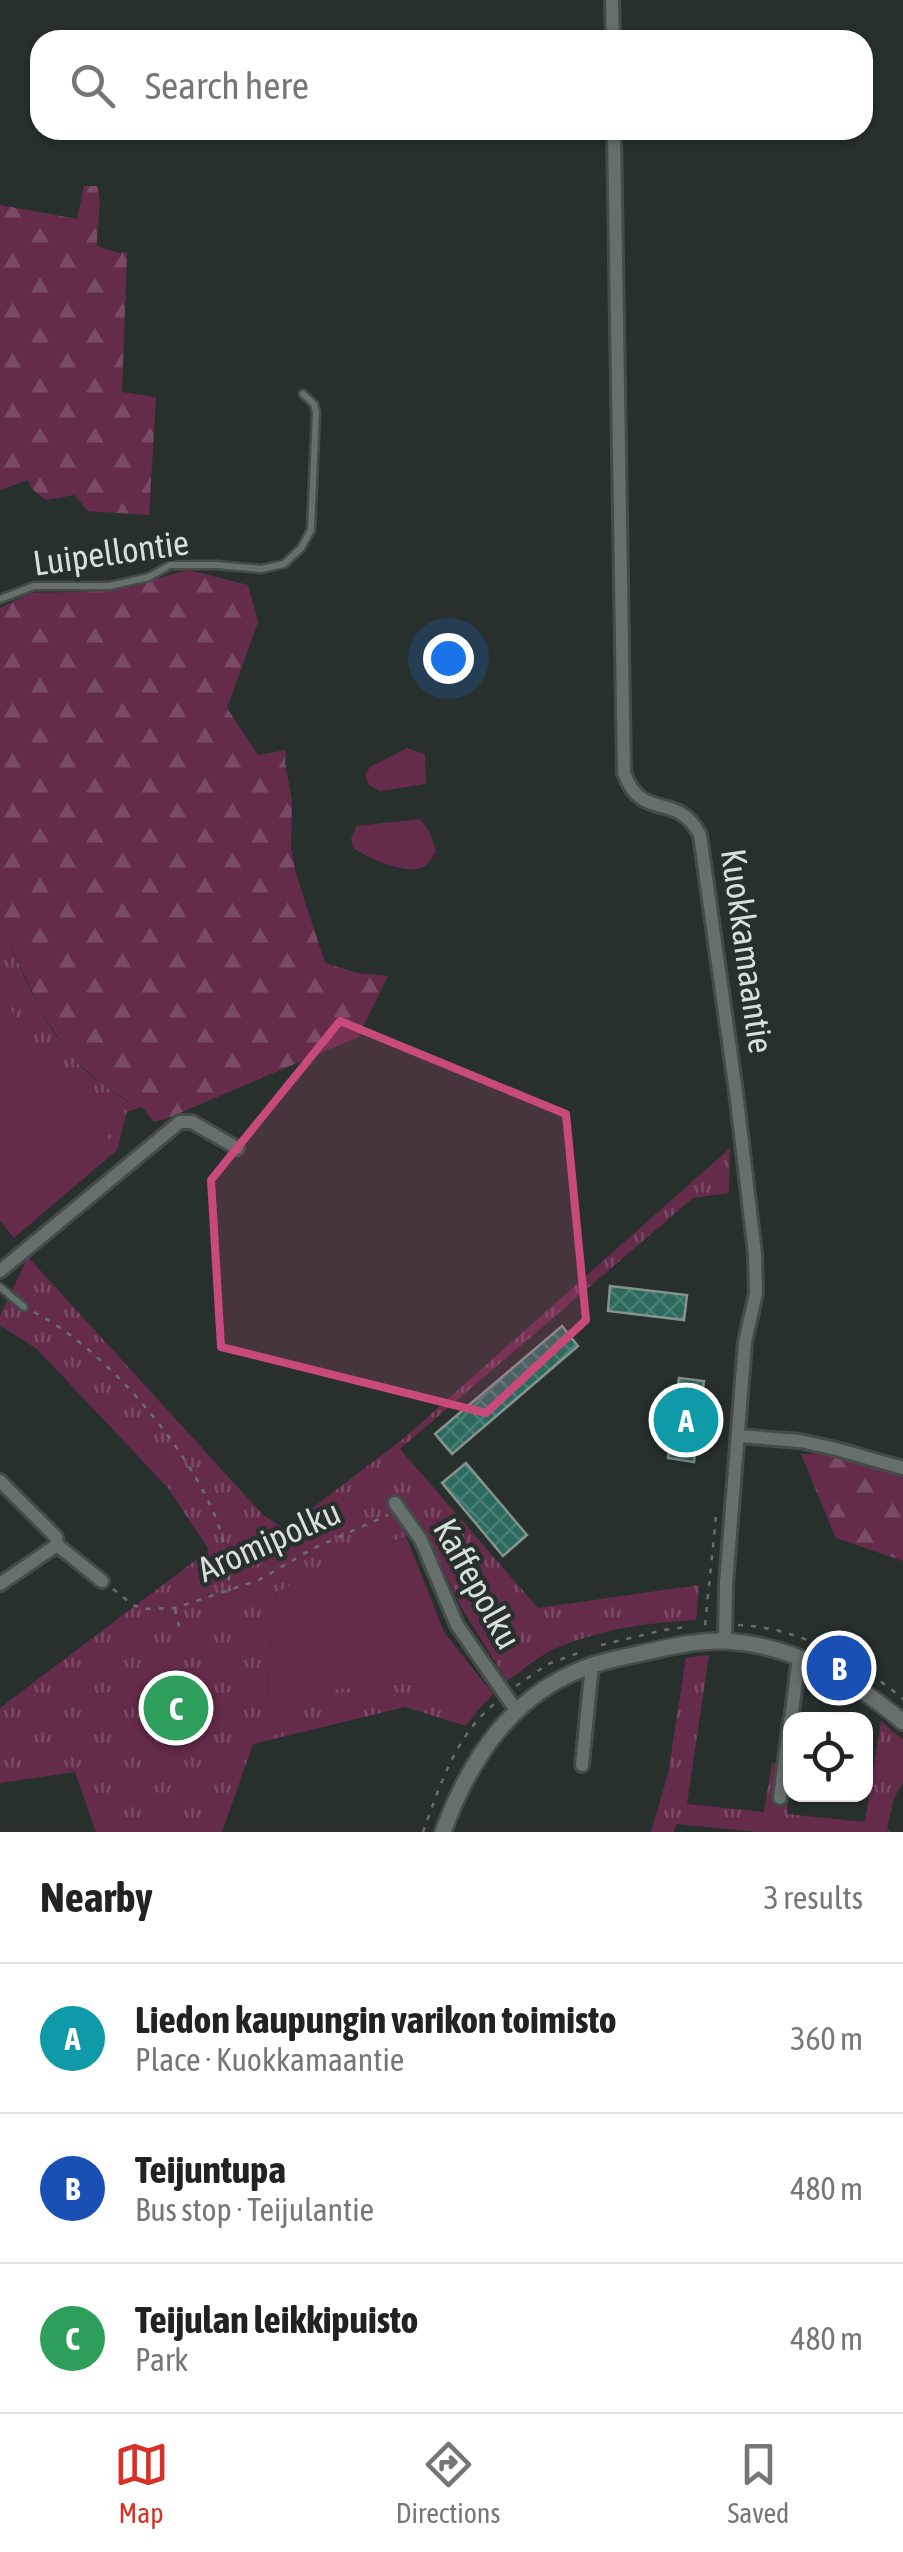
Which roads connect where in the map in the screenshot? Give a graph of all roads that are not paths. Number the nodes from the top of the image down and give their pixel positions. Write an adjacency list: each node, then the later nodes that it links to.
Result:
1 (612, 0): 2 (street)
2 (612, 30)
3 (614, 140): 10 (street, Kuokkamaantie)
4 (304, 394): 5 (lane, Luipellontie)
5 (0, 599)
6 (237, 1148): 7 (street)
7 (0, 1271)
8 (0, 1287): 9 (lane)
9 (24, 1307)
10 (738, 1436): 11 (street); 17 (street, Kuokkamaantie)
11 (903, 1468)
12 (0, 1481): 14 (street)
13 (395, 1504): 20 (street, Kaffepolku)
14 (57, 1545): 15 (street); 16 (street)
15 (102, 1581)
16 (0, 1584)
17 (725, 1642): 18 (street); 19 (street)
18 (799, 1657): 21 (street); 22 (street)
19 (592, 1665): 20 (street); 23 (street)
20 (516, 1710): 26 (street)
21 (791, 1712)
22 (903, 1722)
23 (582, 1765)
24 (783, 1775): 25 (street)
25 (780, 1798)
26 (443, 1832)

